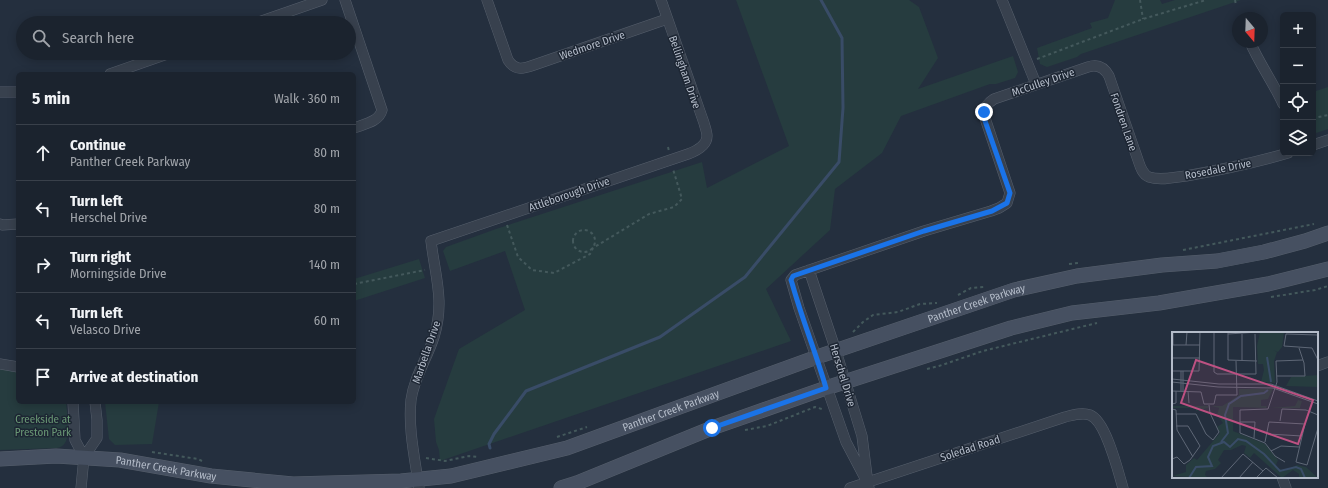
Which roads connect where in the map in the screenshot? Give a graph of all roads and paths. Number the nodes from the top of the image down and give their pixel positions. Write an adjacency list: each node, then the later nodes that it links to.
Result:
1 (322, 0): 10 (street)
2 (345, 0): 11 (street)
3 (487, 0): 12 (street, Wedmore Drive)
4 (660, 0): 12 (street, Bellingham Drive)
5 (1002, 0): 20 (street)
6 (1140, 0): 13 (path)
7 (1206, 0): 13 (path)
8 (1235, 0): 9 (path)
9 (1236, 5)
10 (276, 16)
11 (350, 16)
12 (667, 19): 28 (street, Bellingham Drive)
13 (1143, 20): 16 (path)
14 (356, 32): 26 (street)
15 (1252, 48): 23 (street)
16 (1037, 59)
17 (150, 60): 19 (street)
18 (1102, 67): 20 (street, McCulley Drive); 33 (street, Fondren Lane)
19 (116, 72)
20 (1036, 84): 42 (street, McCulley Drive)
21 (0, 92): 22 (street)
22 (16, 92)
23 (1280, 98)
24 (1328, 115): 25 (path)
25 (1316, 117)
26 (356, 127)
27 (1328, 140): 29 (street)
28 (704, 144): 32 (street, Attleborough Drive)
29 (1316, 144)
30 (668, 147): 32 (path)
31 (1280, 155): 33 (street, Rosedale Drive)
32 (672, 160): 34 (street, Attleborough Drive); 39 (path)
33 (1147, 177)
34 (504, 216): 38 (street, Attleborough Drive); 39 (path)
35 (0, 224): 36 (street)
36 (16, 224)
37 (1328, 233): 47 (main road, Panther Creek Parkway)
38 (431, 241): 63 (street, Marbella Drive)
39 (594, 248): 39 (path)
40 (1328, 269): 54 (main road)
41 (424, 270): 43 (path)
42 (809, 270): 47 (street, Herschel Drive); 48 (street, Herschel Drive)
43 (356, 284)
44 (1328, 286): 45 (path)
45 (1270, 297)
46 (1097, 323): 53 (path)
47 (836, 351): 48 (main road, Panther Creek Parkway); 54 (street, Herschel Drive)
48 (817, 357): 55 (street, Herschel Drive); 63 (main road, Panther Creek Parkway)
49 (1328, 362): 52 (street)
50 (0, 364): 51 (street)
51 (16, 366)
52 (1318, 366)
53 (924, 370)
54 (845, 383): 55 (main road); 64 (street, Herschel Drive)
55 (826, 388): 58 (street, Herschel Drive); 66 (main road)
56 (73, 404): 60 (street)
57 (95, 404): 60 (street)
58 (833, 406): 59 (path); 64 (street, Herschel Drive)
59 (740, 431)
60 (84, 457): 61 (main road, Panther Creek Parkway); 63 (main road, Panther Creek Parkway); 65 (street)
61 (0, 459)
62 (1282, 478): 69 (street)
63 (418, 484)
64 (868, 485): 67 (street, Soledad Road); 68 (street, Soledad Road)
65 (81, 488)
66 (561, 488)
67 (850, 488)
68 (1123, 488)
69 (1286, 488)

